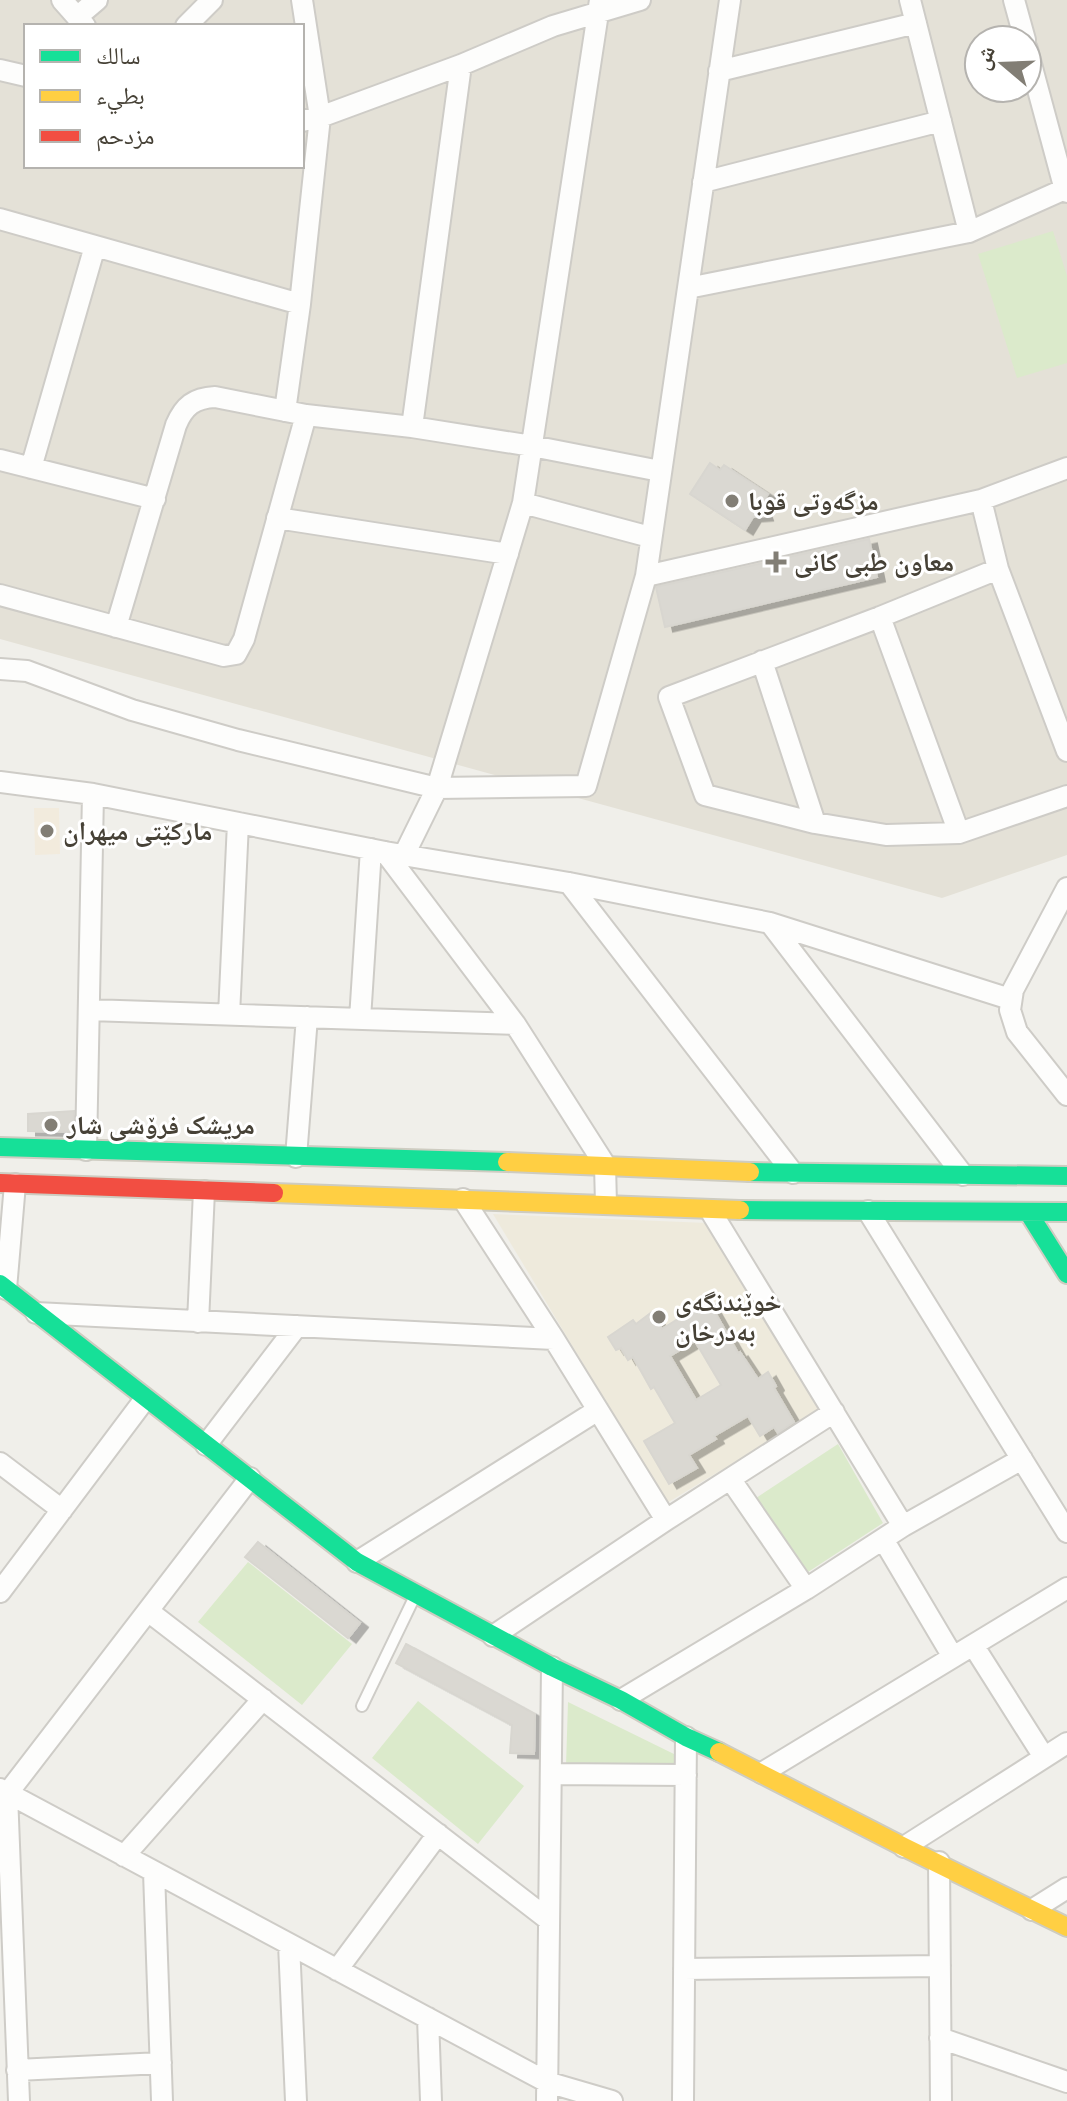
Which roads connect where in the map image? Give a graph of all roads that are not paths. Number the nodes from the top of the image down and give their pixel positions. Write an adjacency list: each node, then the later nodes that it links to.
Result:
1 (62, 0): 10 (street)
2 (97, 0): 10 (street)
3 (212, 0): 12 (street)
4 (302, 0): 13 (street)
5 (640, 0): 9 (street)
6 (730, 0): 18 (street)
7 (910, 0): 11 (street)
8 (1014, 0): 14 (street)
9 (599, 6): 16 (street); 33 (street)
10 (81, 22)
11 (916, 23): 18 (street); 22 (street)
12 (188, 24)
13 (304, 24)
14 (1021, 24)
15 (304, 26): 21 (street)
16 (461, 65): 21 (street); 32 (street)
17 (0, 70): 19 (street)
18 (719, 71): 23 (street)
19 (24, 76)
20 (1042, 104): 24 (street)
21 (311, 119): 29 (street)
22 (941, 121): 23 (street); 26 (street)
23 (703, 182): 28 (street)
24 (1066, 190): 26 (street)
25 (0, 219): 27 (street)
26 (969, 232): 28 (street)
27 (95, 246): 29 (street); 35 (street)
28 (688, 288): 37 (street)
29 (300, 304): 30 (street)
30 (285, 411): 31 (street); 38 (street)
31 (306, 415): 32 (street); 41 (street)
32 (412, 427): 33 (street)
33 (532, 446): 37 (street); 40 (street)
34 (0, 460): 35 (street)
35 (31, 468): 38 (street)
36 (1067, 468): 39 (street)
37 (660, 471): 42 (street)
38 (155, 499): 48 (street)
39 (981, 500): 44 (street); 45 (street)
40 (523, 503): 42 (street); 43 (street)
41 (277, 518): 43 (street); 48 (street)
42 (650, 537): 45 (street)
43 (508, 554): 54 (street)
44 (998, 569): 47 (street); 51 (street)
45 (646, 576): 54 (street)
46 (0, 595): 48 (street)
47 (880, 617): 49 (street); 59 (street)
48 (116, 627)
49 (762, 661): 58 (street); 58 (street)
50 (0, 669): 54 (street)
51 (1062, 719): 52 (street)
52 (1067, 751)
53 (0, 782): 55 (street)
54 (437, 788): 60 (street)
55 (93, 794): 57 (street); 65 (street)
56 (1067, 796): 59 (street)
57 (238, 823): 60 (street); 66 (street)
58 (815, 823): 59 (street)
59 (959, 833)
60 (387, 852): 61 (street); 68 (street); 69 (street)
61 (569, 883): 63 (street); 75 (street)
62 (1067, 888): 64 (street)
63 (770, 923): 64 (street); 76 (street)
64 (1010, 999): 70 (street)
65 (89, 1010): 66 (street); 72 (street)
66 (229, 1015): 67 (street)
67 (307, 1017): 68 (street); 73 (street)
68 (360, 1019): 69 (street)
69 (515, 1024): 74 (street)
70 (1067, 1095)
71 (0, 1147): 72 (street)
72 (86, 1150): 73 (street)
73 (296, 1157): 74 (street)
74 (605, 1165): 75 (street); 81 (street)
75 (793, 1173): 76 (street)
76 (963, 1175): 77 (street)
77 (1067, 1176)
78 (7, 1183): 79 (street); 87 (street)
79 (204, 1191): 80 (street); 89 (street)
80 (463, 1199): 81 (street); 91 (street)
81 (606, 1204): 82 (street)
82 (710, 1210): 83 (street); 94 (street)
83 (868, 1211): 84 (street); 96 (street)
84 (1028, 1212): 85 (street); 86 (street)
85 (1067, 1212)
86 (1067, 1274)
87 (3, 1287): 88 (street)
88 (36, 1313): 89 (street); 92 (street)
89 (198, 1322): 90 (street)
90 (297, 1326): 91 (street); 95 (street)
91 (554, 1339): 93 (street)
92 (145, 1399): 95 (street); 100 (street)
93 (598, 1410): 101 (street); 105 (street)
94 (834, 1412): 99 (street); 102 (street)
95 (206, 1445): 98 (street)
96 (1022, 1459): 102 (street); 103 (street)
97 (0, 1463): 100 (street)
98 (250, 1478): 105 (street); 110 (street)
99 (731, 1480): 101 (street); 107 (street)
100 (62, 1510): 108 (street)
101 (666, 1520): 111 (street)
102 (903, 1526): 104 (street)
103 (1067, 1532)
104 (883, 1539): 107 (street); 113 (street)
105 (357, 1562): 109 (street)
106 (1067, 1588): 112 (street)
107 (806, 1589): 116 (street)
108 (0, 1592)
109 (416, 1594): 111 (street); 117 (lane)
110 (148, 1611): 115 (street); 124 (street)
111 (493, 1636): 114 (street)
112 (973, 1645): 113 (street); 120 (street)
113 (953, 1657): 121 (street)
114 (552, 1667): 116 (street); 122 (street)
115 (263, 1699): 125 (street); 127 (street)
116 (621, 1700): 118 (street)
117 (362, 1706)
118 (686, 1737): 121 (street); 123 (street)
119 (1067, 1743): 120 (street)
120 (1044, 1757): 126 (street)
121 (762, 1773): 126 (street)
122 (551, 1774): 123 (street); 133 (street)
123 (686, 1775): 137 (street)
124 (4, 1791): 127 (street); 130 (street)
125 (438, 1834): 133 (street); 138 (street)
126 (904, 1847): 128 (street)
127 (124, 1856): 129 (street)
128 (939, 1862): 132 (street); 136 (street)
129 (154, 1872): 135 (street); 142 (street)
130 (4, 1875): 139 (street)
131 (1067, 1888): 132 (street)
132 (1032, 1910): 134 (street)
133 (549, 1920): 145 (street)
134 (1067, 1927)
135 (289, 1944): 138 (street); 148 (street)
136 (940, 1966): 137 (street); 141 (street)
137 (684, 1969): 151 (street)
138 (337, 1970): 140 (street)
139 (7, 2010): 143 (street)
140 (428, 2018): 145 (street); 149 (street)
141 (940, 2038): 144 (street); 152 (street)
142 (161, 2063): 143 (street); 147 (street)
143 (17, 2070): 146 (street)
144 (1067, 2082)
145 (547, 2092): 150 (street)
146 (19, 2101)
147 (162, 2101)
148 (296, 2101)
149 (431, 2101)
150 (612, 2101)
151 (683, 2101)
152 (941, 2101)

